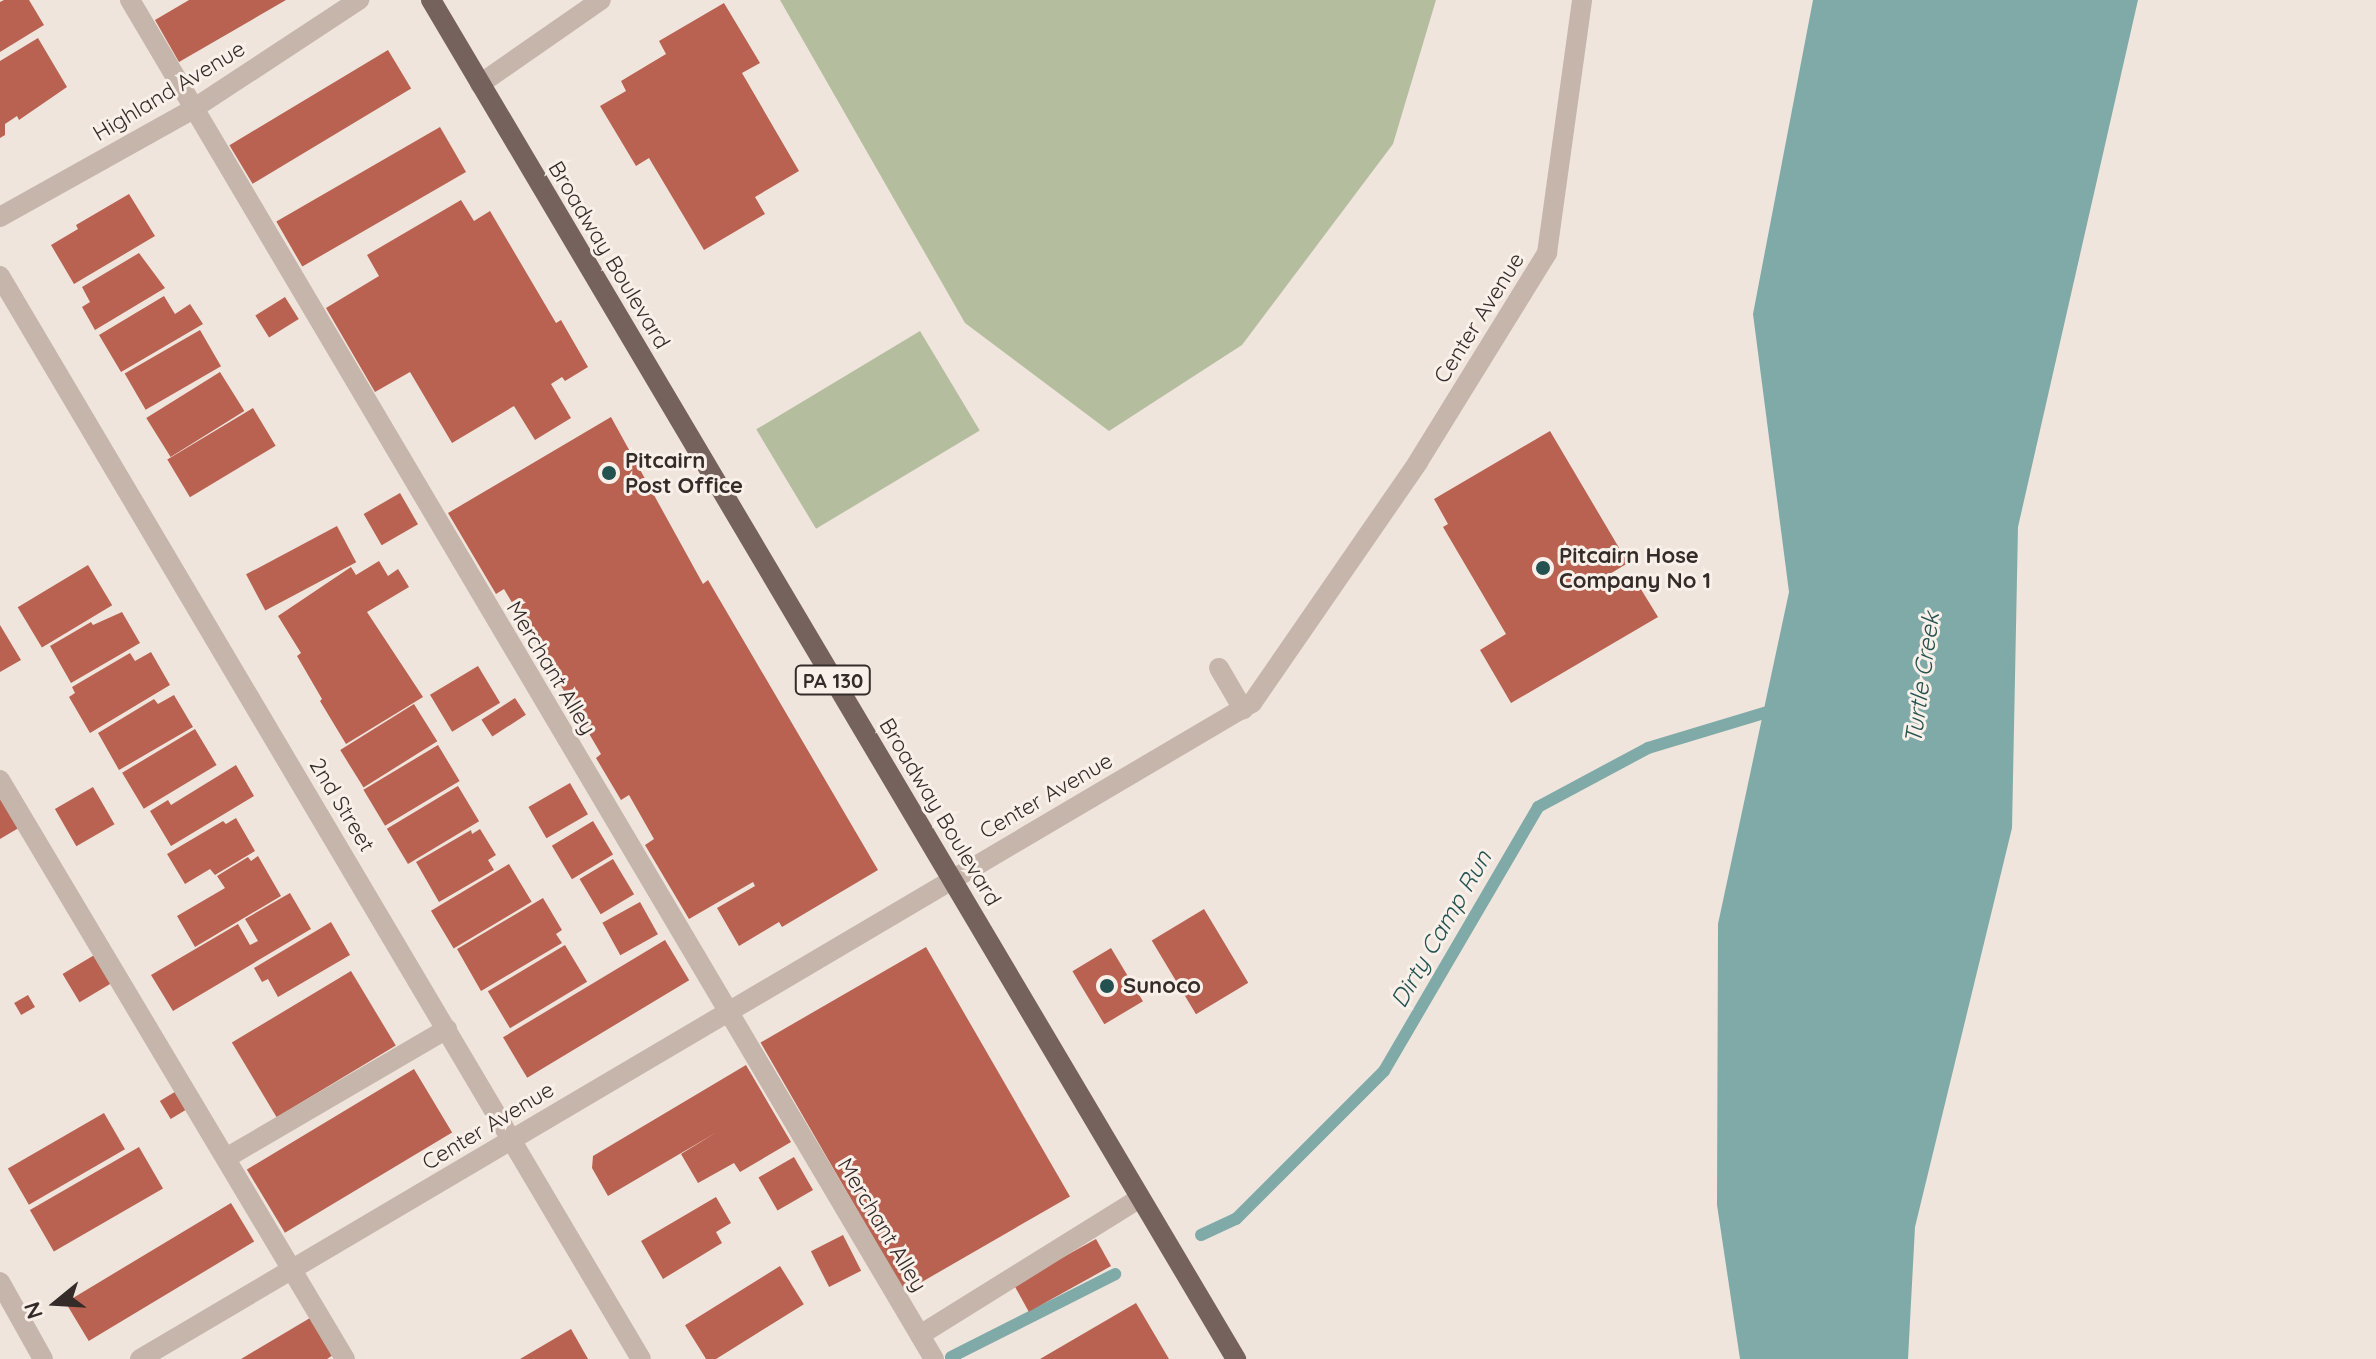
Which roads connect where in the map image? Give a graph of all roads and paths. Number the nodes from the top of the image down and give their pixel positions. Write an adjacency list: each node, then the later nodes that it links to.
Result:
1 (130, 0): 7 (street, Merchant Alley)
2 (359, 0): 7 (street, Highland Avenue)
3 (431, 0): 6 (main road, Broadway Boulevard / PA 130)
4 (601, 0): 6 (street)
5 (1582, 0): 11 (street, Center Avenue)
6 (480, 84): 13 (main road, Broadway Boulevard / PA 130)
7 (193, 109): 8 (street, Highland Avenue); 14 (street, Merchant Alley)
8 (0, 217)
9 (0, 276): 15 (street, 2nd Street)
10 (1219, 668): 11 (street)
11 (1243, 709): 13 (street, Center Avenue)
12 (0, 780): 17 (street)
13 (952, 879): 14 (street, Center Avenue); 18 (main road, Broadway Boulevard / PA 130)
14 (726, 1011): 16 (street, Center Avenue); 21 (street, Merchant Alley)
15 (447, 1029): 16 (street, 2nd Street); 17 (street)
16 (512, 1140): 19 (street, Center Avenue); 25 (street, 2nd Street)
17 (226, 1158): 19 (street)
18 (1140, 1198): 21 (street); 27 (main road, Broadway Boulevard / PA 130)
19 (292, 1270): 23 (street, Center Avenue); 24 (street)
20 (0, 1282): 22 (street)
21 (920, 1335): 26 (street, Merchant Alley)
22 (43, 1359)
23 (140, 1359)
24 (345, 1359)
25 (641, 1359)
26 (934, 1359)
27 (1236, 1359)

